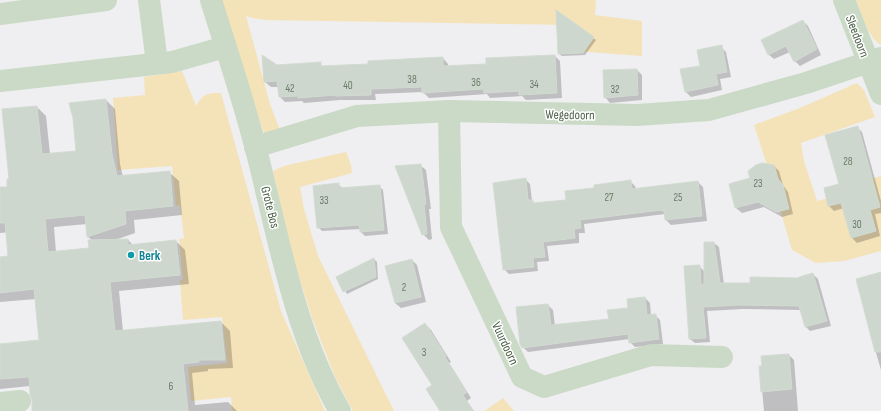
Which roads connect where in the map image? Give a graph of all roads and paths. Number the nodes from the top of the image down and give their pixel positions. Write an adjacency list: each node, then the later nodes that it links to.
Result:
1 (106, 0): 5 (street)
2 (149, 0): 8 (street)
3 (211, 0): 6 (street, Grote Bos)
4 (844, 0): 7 (street, Sleedoorn)
5 (0, 14)
6 (225, 46): 8 (street); 12 (street, Grote Bos)
7 (875, 61): 10 (street, Sleedoorn); 11 (street, Wegedoorn)
8 (157, 63): 9 (street)
9 (0, 81)
10 (881, 94)
11 (449, 111): 12 (street, Wegedoorn); 13 (street, Vuurdoorn)
12 (256, 147): 14 (street, Grote Bos)
13 (722, 357)
14 (340, 411)

